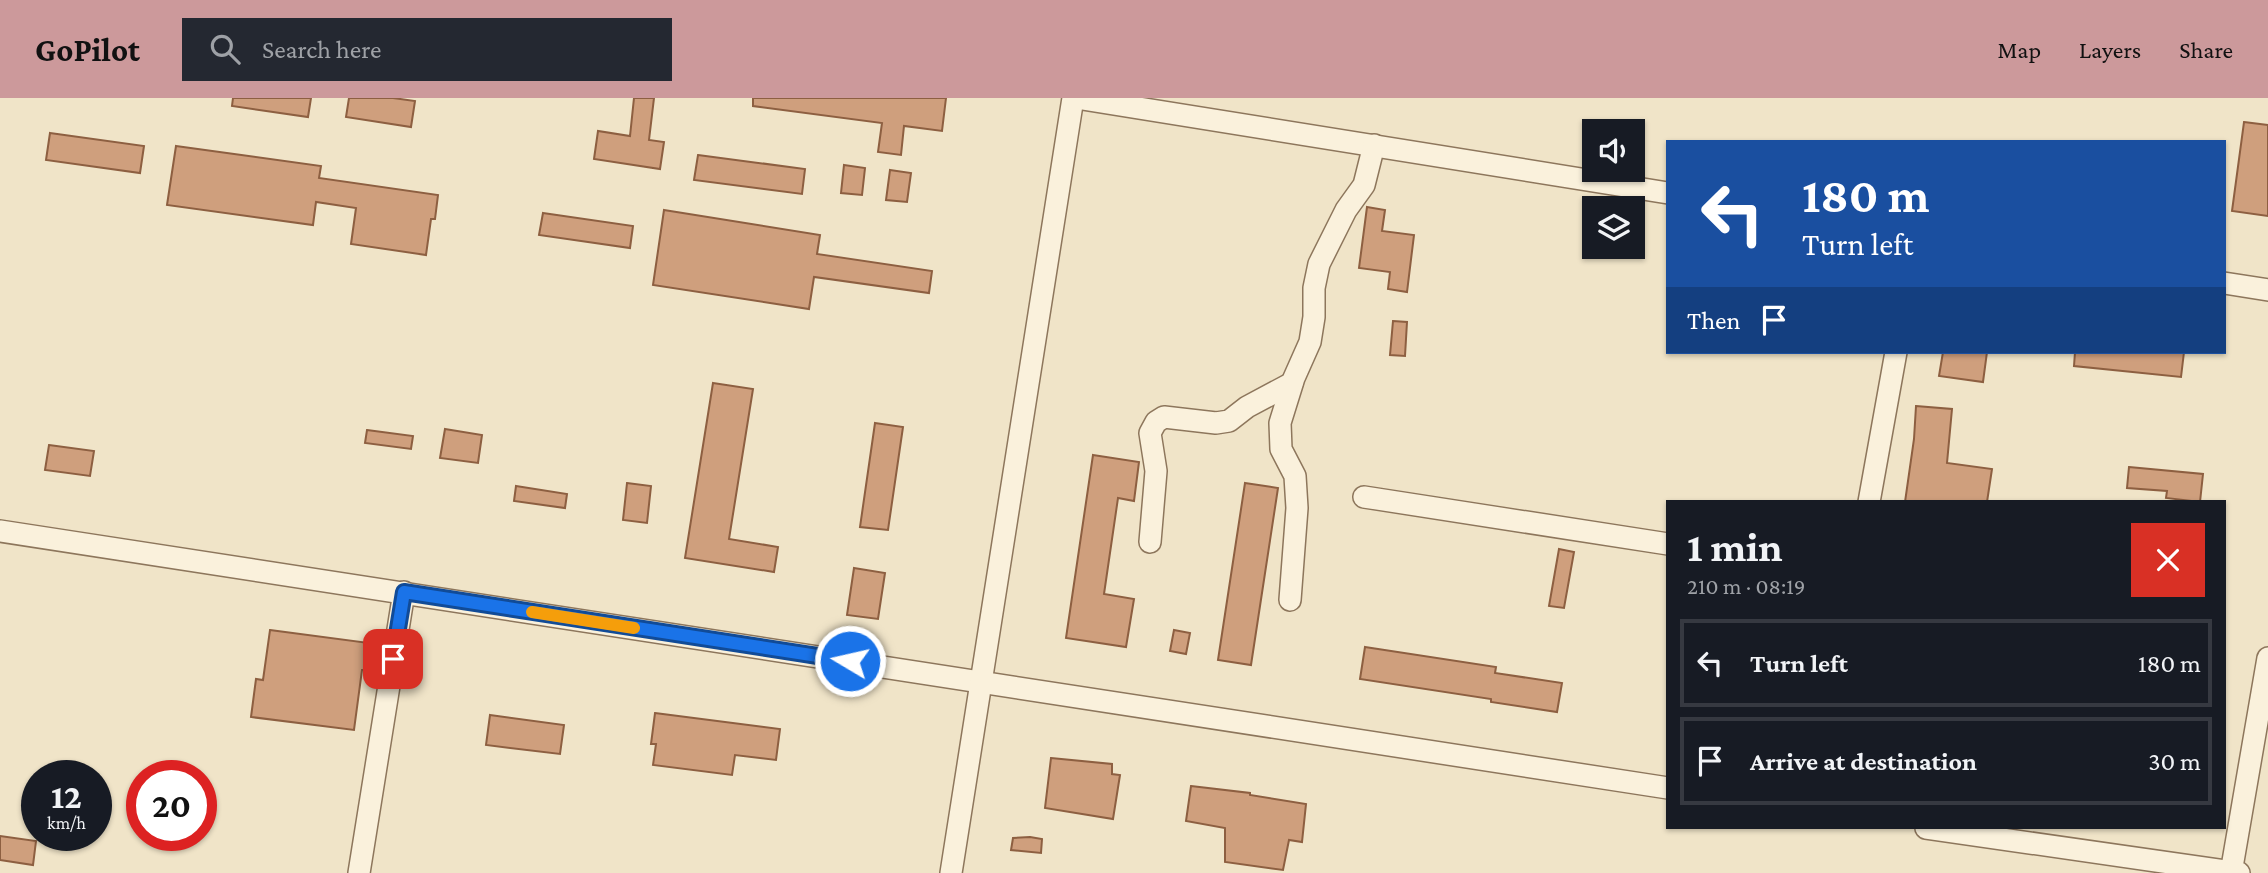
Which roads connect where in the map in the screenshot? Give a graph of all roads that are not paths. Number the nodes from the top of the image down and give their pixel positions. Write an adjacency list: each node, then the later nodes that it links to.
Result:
1 (1075, 98): 2 (lane); 16 (lane)
2 (1374, 145): 3 (lane); 7 (lane)
3 (1666, 193)
4 (2226, 283): 5 (lane)
5 (2268, 290)
6 (1896, 354): 9 (lane)
7 (1292, 383): 11 (lane); 14 (lane)
8 (1364, 497): 12 (lane)
9 (1869, 500)
10 (0, 531): 13 (lane)
11 (1150, 542)
12 (1666, 544)
13 (404, 592): 16 (lane); 19 (lane)
14 (1290, 600)
15 (2268, 659): 21 (lane)
16 (983, 681): 17 (lane); 20 (lane)
17 (1666, 788)
18 (1933, 829): 21 (lane)
19 (359, 873)
20 (951, 873)
21 (2234, 873)

